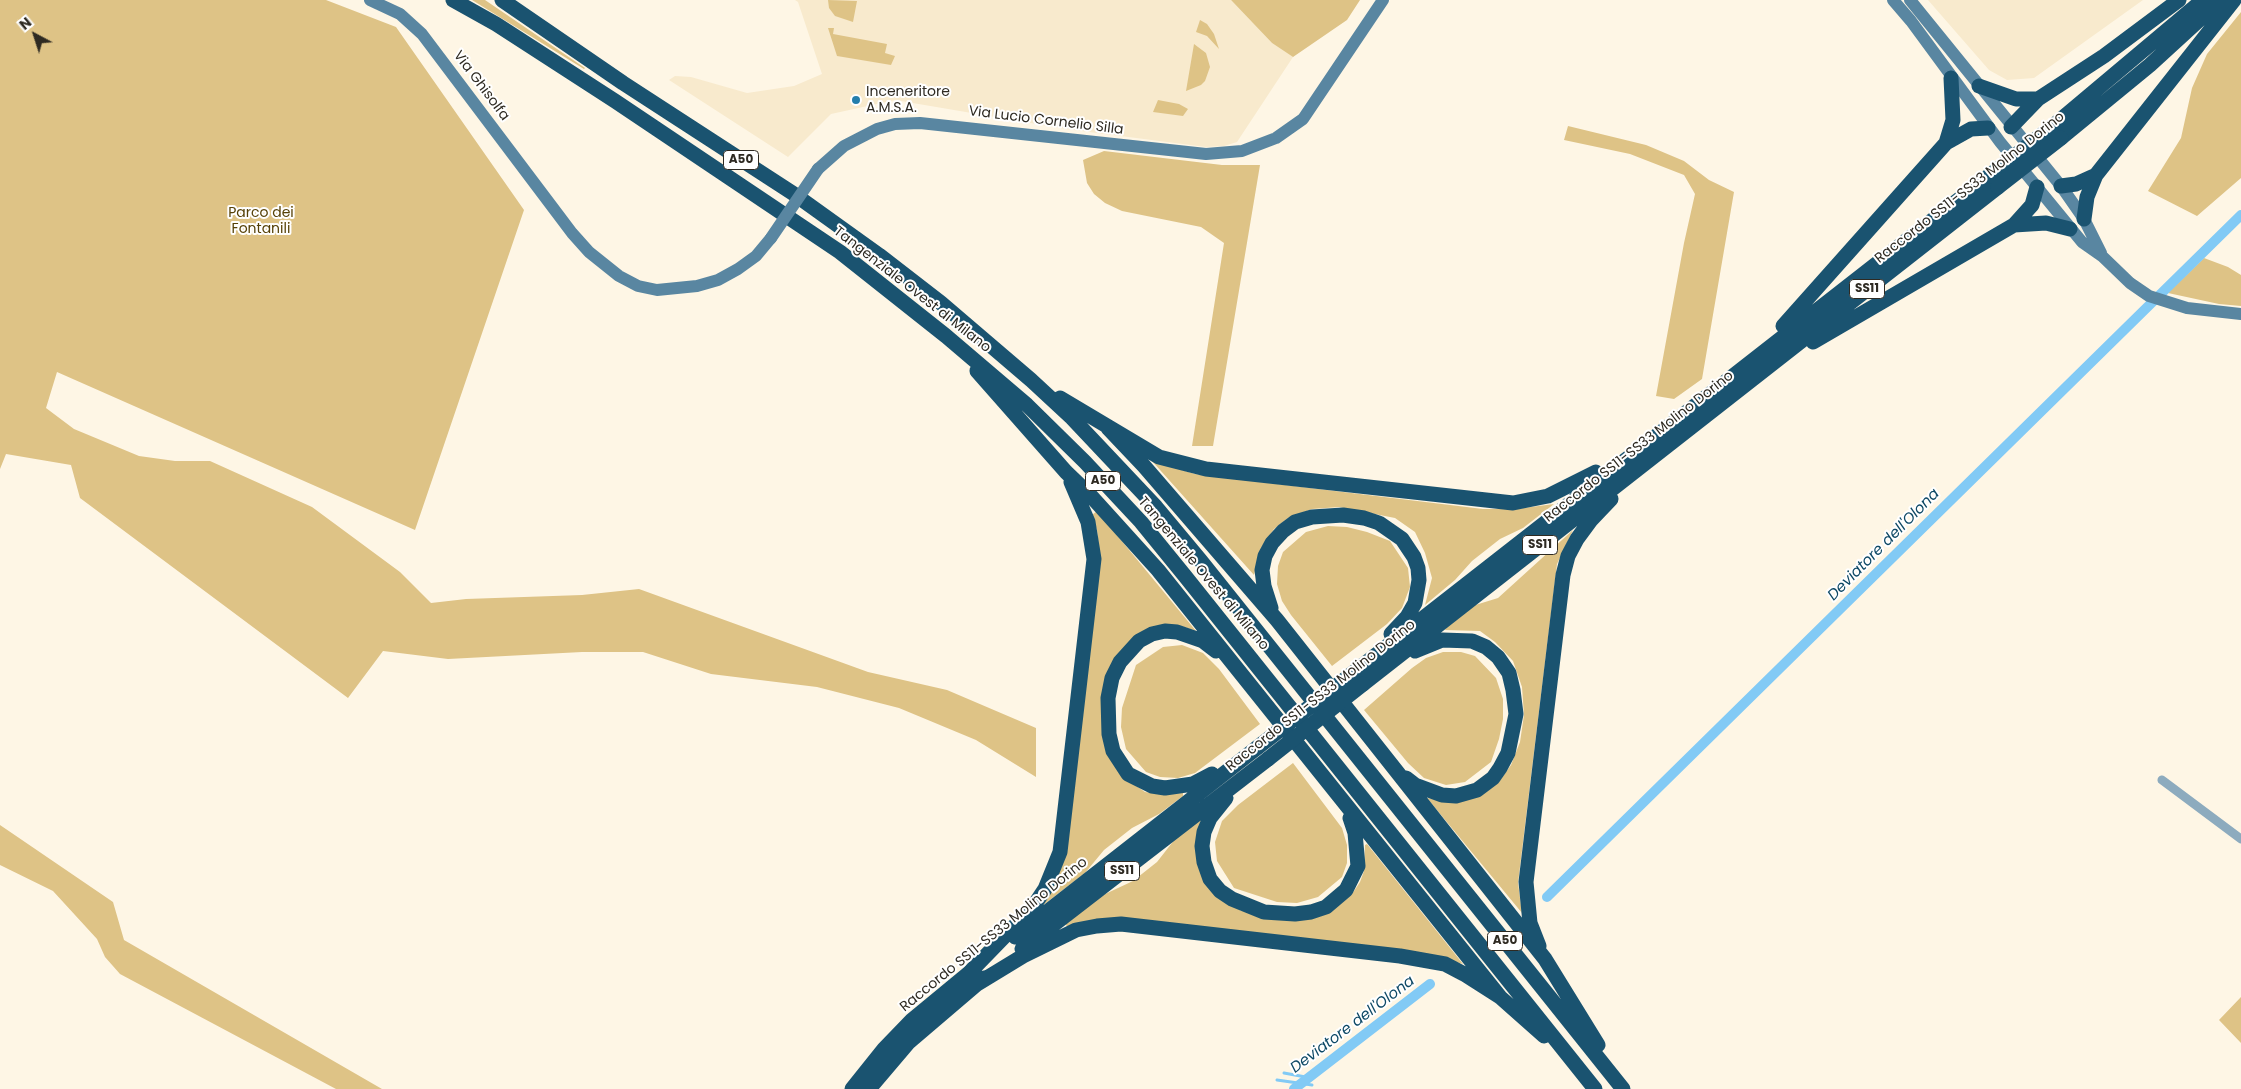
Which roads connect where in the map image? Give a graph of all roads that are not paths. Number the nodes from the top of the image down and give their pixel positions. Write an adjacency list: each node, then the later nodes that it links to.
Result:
1 (370, 0): 24 (street, Via Ghisolfa)
2 (453, 0): 30 (highway, Tangenziale Ovest di Milano / A50)
3 (502, 0): 32 (highway, Tangenziale Ovest di Milano / A50)
4 (1383, 0): 24 (street, Via Lucio Cornelio Silla, bridge)
5 (1893, 0): 11 (street)
6 (1910, 0): 12 (street)
7 (2179, 0): 13 (highway)
8 (2203, 0): 16 (highway, Raccordo SS11-SS33 Molino Dorino / SS11)
9 (2222, 0): 16 (highway, Raccordo SS11-SS33 Molino Dorino / SS11)
10 (2234, 0): 20 (highway)
11 (1951, 78): 15 (street); 18 (highway)
12 (1978, 86): 13 (highway); 14 (street)
13 (2038, 99): 14 (highway)
14 (2011, 126): 15 (street); 17 (street); 19 (street)
15 (1988, 128): 17 (street); 18 (highway)
16 (2057, 132): 21 (highway, Raccordo SS11-SS33 Molino Dorino / SS11, bridge)
17 (2000, 142): 23 (street)
18 (1946, 143): 31 (highway)
19 (2046, 169): 22 (street); 23 (street)
20 (2096, 175): 22 (highway); 25 (highway)
21 (1994, 181): 31 (highway, Raccordo SS11-SS33 Molino Dorino / SS11); 33 (highway, Raccordo SS11-SS33 Molino Dorino / SS11)
22 (2061, 186): 23 (street); 25 (street)
23 (2037, 187): 26 (highway); 27 (street)
24 (553, 206)
25 (2084, 219): 28 (street)
26 (2014, 225): 27 (highway); 33 (highway)
27 (2070, 229): 28 (street)
28 (2102, 256): 29 (street)
29 (2241, 314)
30 (946, 336): 37 (highway); 50 (highway, Tangenziale Ovest di Milano / A50)
31 (1761, 352): 36 (highway, Raccordo SS11-SS33 Molino Dorino / SS11)
32 (1031, 380): 35 (highway); 54 (highway, Tangenziale Ovest di Milano / A50)
33 (1736, 391): 34 (highway, Raccordo SS11-SS33 Molino Dorino / SS11)
34 (1716, 407): 40 (highway, Raccordo SS11-SS33 Molino Dorino / SS11); 47 (highway)
35 (1108, 428): 36 (highway); 38 (highway)
36 (1655, 436): 40 (highway, Raccordo SS11-SS33 Molino Dorino / SS11)
37 (1066, 472): 39 (highway); 48 (highway)
38 (1277, 620): 40 (highway); 43 (highway)
39 (1228, 660): 41 (highway); 45 (highway)
40 (1358, 678): 41 (highway, Raccordo SS11-SS33 Molino Dorino / SS11, bridge); 42 (highway, Raccordo SS11-SS33 Molino Dorino / SS11, bridge); 43 (highway)
41 (1258, 747): 48 (highway, Raccordo SS11-SS33 Molino Dorino / SS11)
42 (1268, 759): 45 (highway); 48 (highway, Raccordo SS11-SS33 Molino Dorino / SS11)
43 (1394, 769): 47 (highway)
44 (2162, 780): 46 (street)
45 (1346, 807): 49 (highway)
46 (2241, 839)
47 (1545, 959): 54 (highway)
48 (972, 979): 49 (highway); 51 (highway, Raccordo SS11-SS33 Molino Dorino / SS11); 52 (highway, Raccordo SS11-SS33 Molino Dorino / SS11)
49 (1500, 997): 50 (highway)
50 (1573, 1062): 53 (highway, Tangenziale Ovest di Milano / A50)
51 (852, 1089)
52 (869, 1089)
53 (1595, 1089)
54 (1624, 1089)

